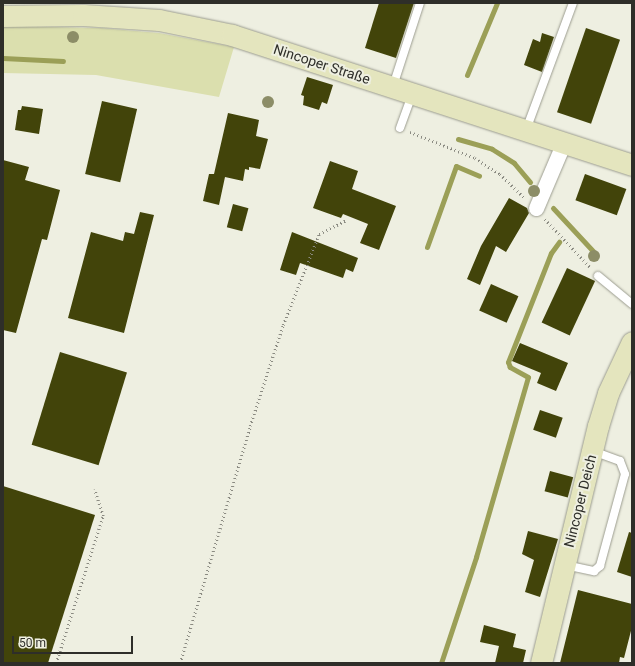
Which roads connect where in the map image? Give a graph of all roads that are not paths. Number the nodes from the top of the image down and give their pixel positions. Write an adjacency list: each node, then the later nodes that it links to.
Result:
1 (420, 3): 4 (lane)
2 (572, 3): 7 (lane)
3 (8, 14): 4 (main road, Nincoper Straße)
4 (393, 86): 5 (main road, Nincoper Straße)
5 (413, 93): 6 (lane); 7 (main road, Nincoper Straße)
6 (400, 128)
7 (526, 130): 8 (main road, Nincoper Straße)
8 (564, 142): 9 (main road, Nincoper Straße); 10 (street)
9 (632, 165)
10 (536, 208)
11 (598, 276): 12 (lane)
12 (632, 304)
13 (632, 342): 14 (main road, Nincoper Deich)
14 (592, 451): 15 (main road, Nincoper Deich); 15 (lane)
15 (565, 565): 16 (main road, Nincoper Deich)
16 (541, 663)

